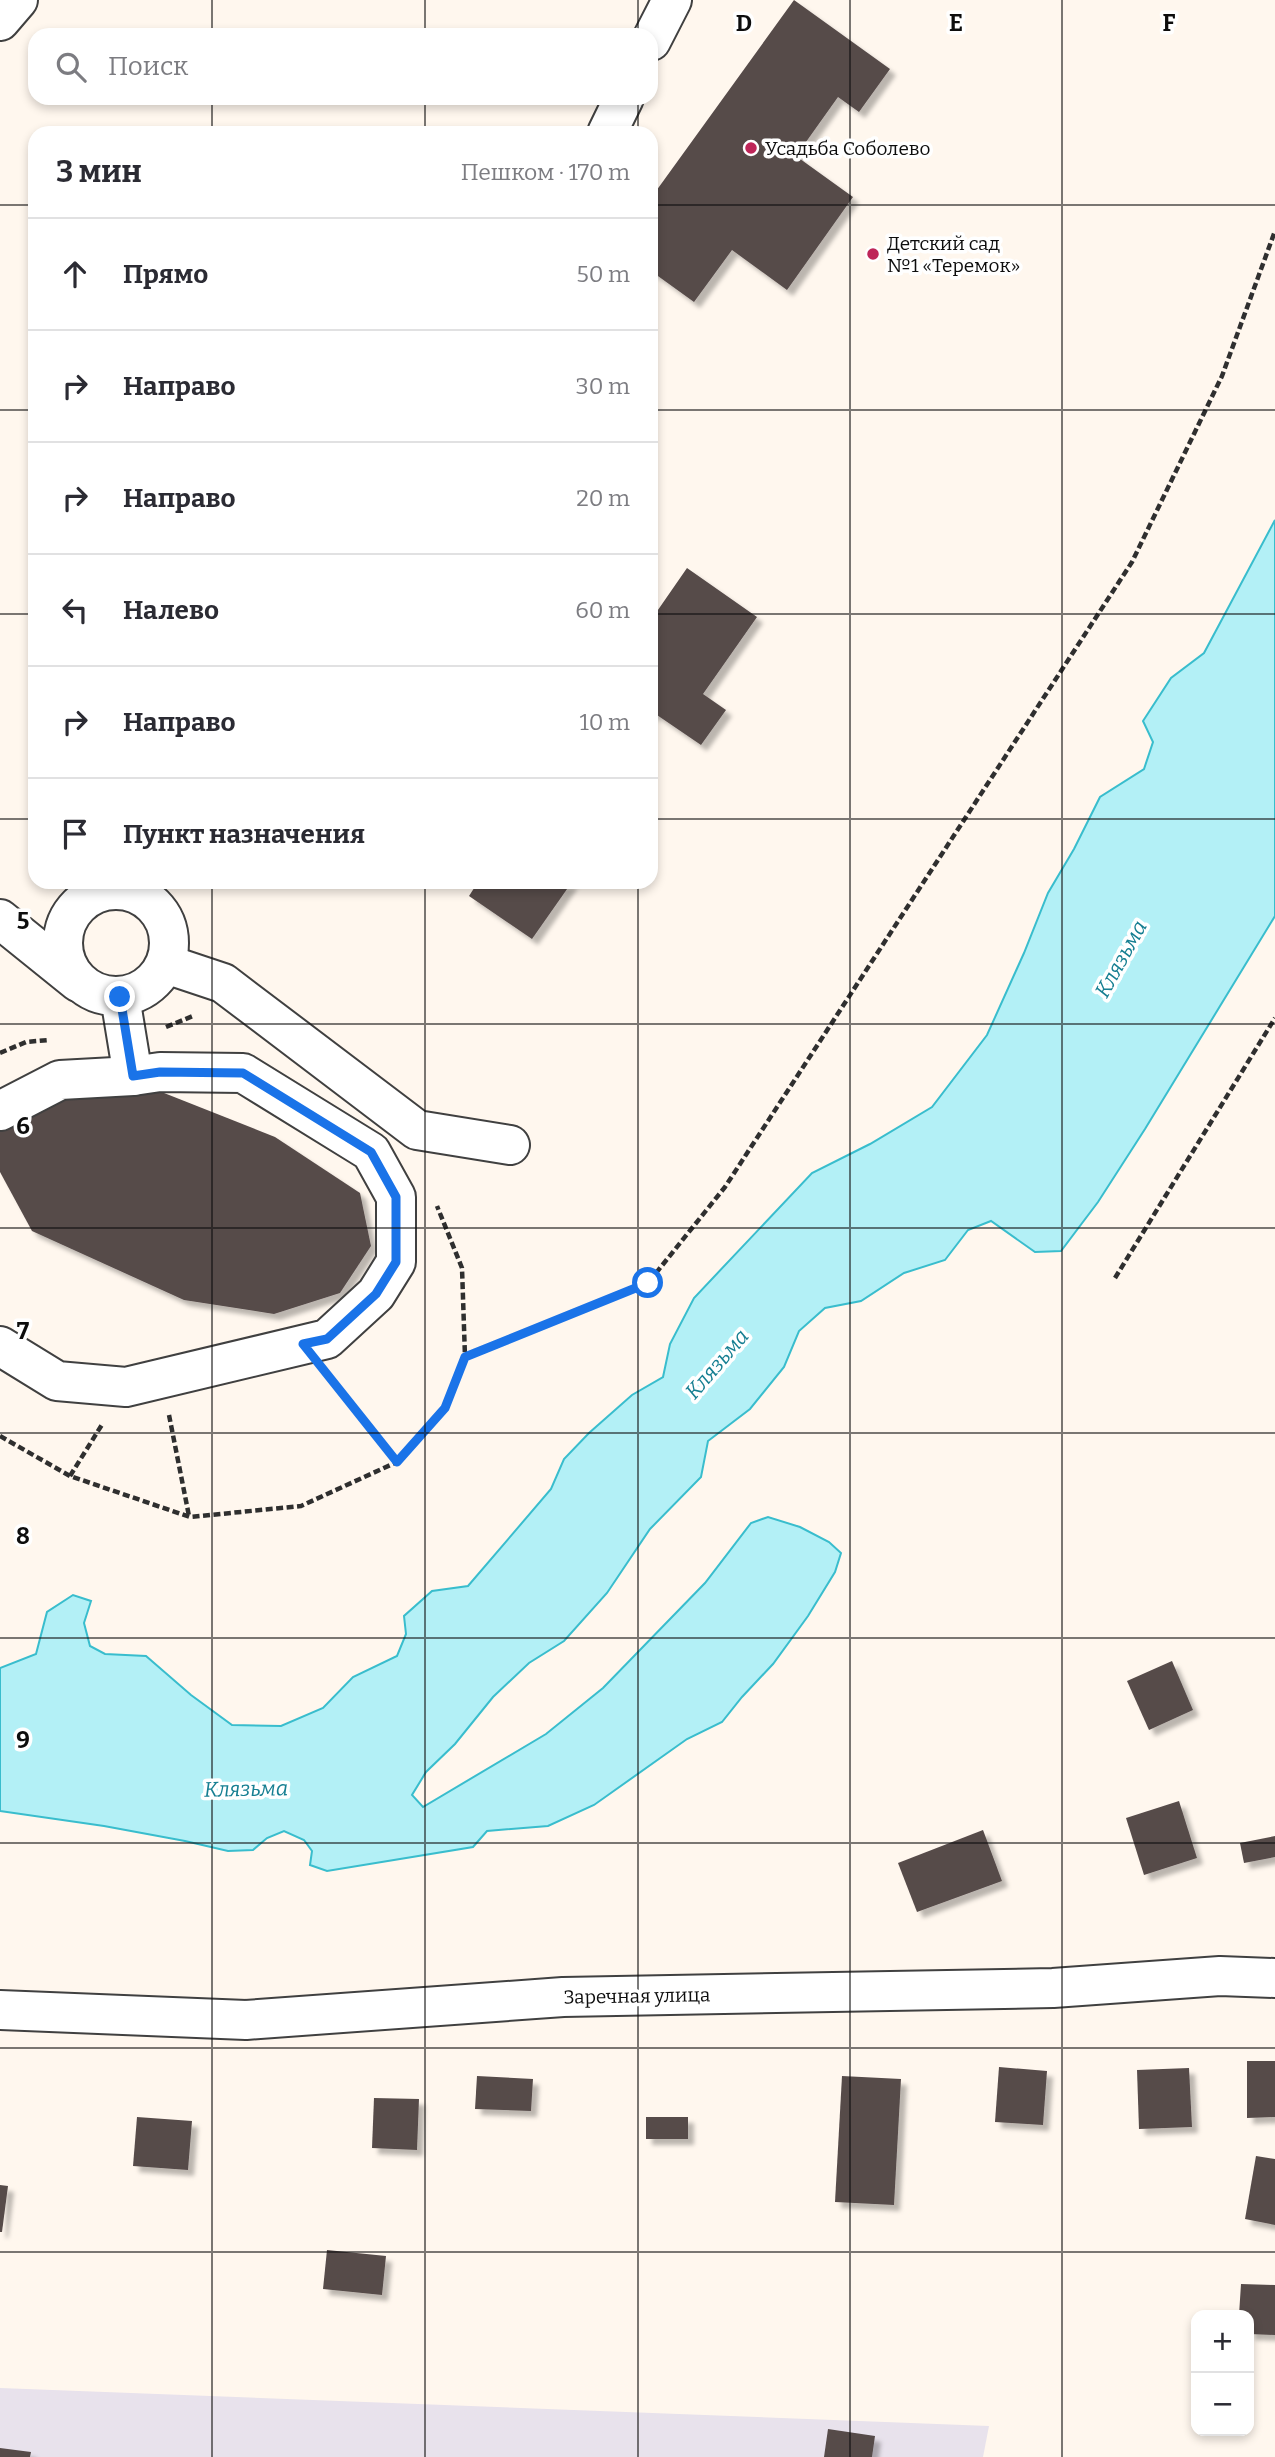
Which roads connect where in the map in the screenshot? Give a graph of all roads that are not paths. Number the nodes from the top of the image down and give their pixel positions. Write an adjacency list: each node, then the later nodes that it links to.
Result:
1 (18, 0): 3 (street)
2 (672, 0): 4 (street)
3 (0, 21)
4 (658, 28)
5 (621, 105): 6 (street)
6 (610, 126)
7 (0, 919): 9 (street)
8 (166, 964): 9 (street); 10 (street); 13 (street)
9 (80, 983): 10 (street)
10 (120, 997): 11 (street)
11 (133, 1076): 12 (street); 14 (street)
12 (0, 1111)
13 (510, 1145)
14 (0, 1346)
15 (1275, 1978): 16 (street, Заречная улица)
16 (0, 2010)

